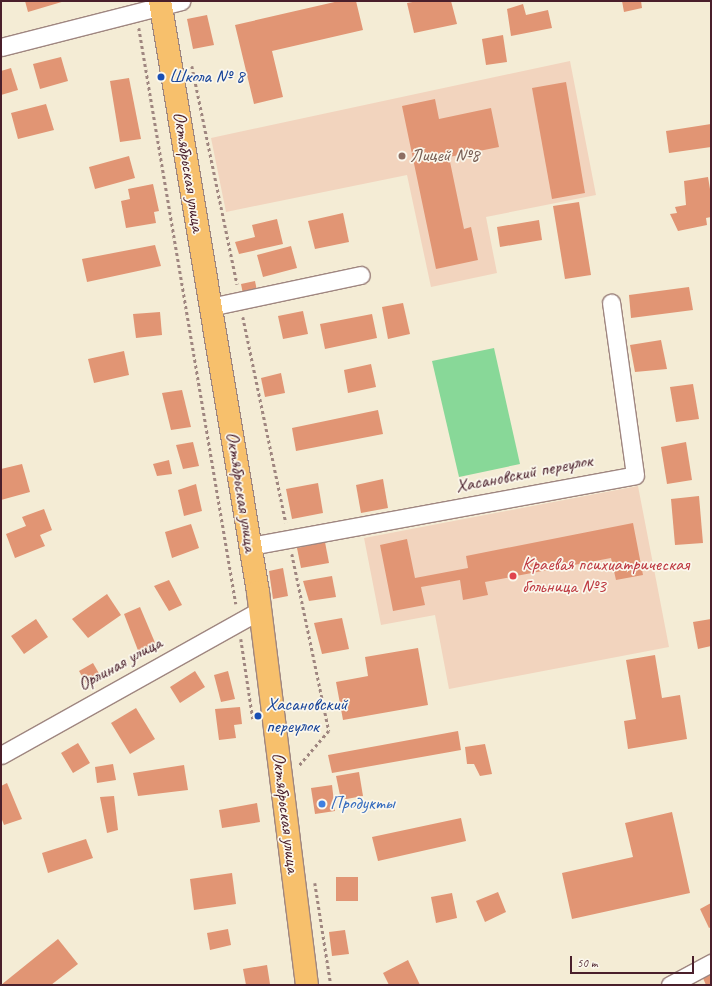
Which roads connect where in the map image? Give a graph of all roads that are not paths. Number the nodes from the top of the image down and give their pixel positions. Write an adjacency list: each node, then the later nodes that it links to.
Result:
1 (182, 1): 2 (street)
2 (160, 3): 3 (street); 6 (main road, Октябрьская улица)
3 (1, 47)
4 (361, 275): 6 (street)
5 (611, 303): 7 (street, Хасановский переулок)
6 (210, 307): 7 (main road, Октябрьская улица)
7 (250, 546): 8 (main road, Октябрьская улица)
8 (260, 610): 9 (street, Орлиная улица); 12 (main road, Октябрьская улица)
9 (1, 755)
10 (711, 963): 11 (street)
11 (692, 979): 13 (street)
12 (307, 985)
13 (670, 985)

